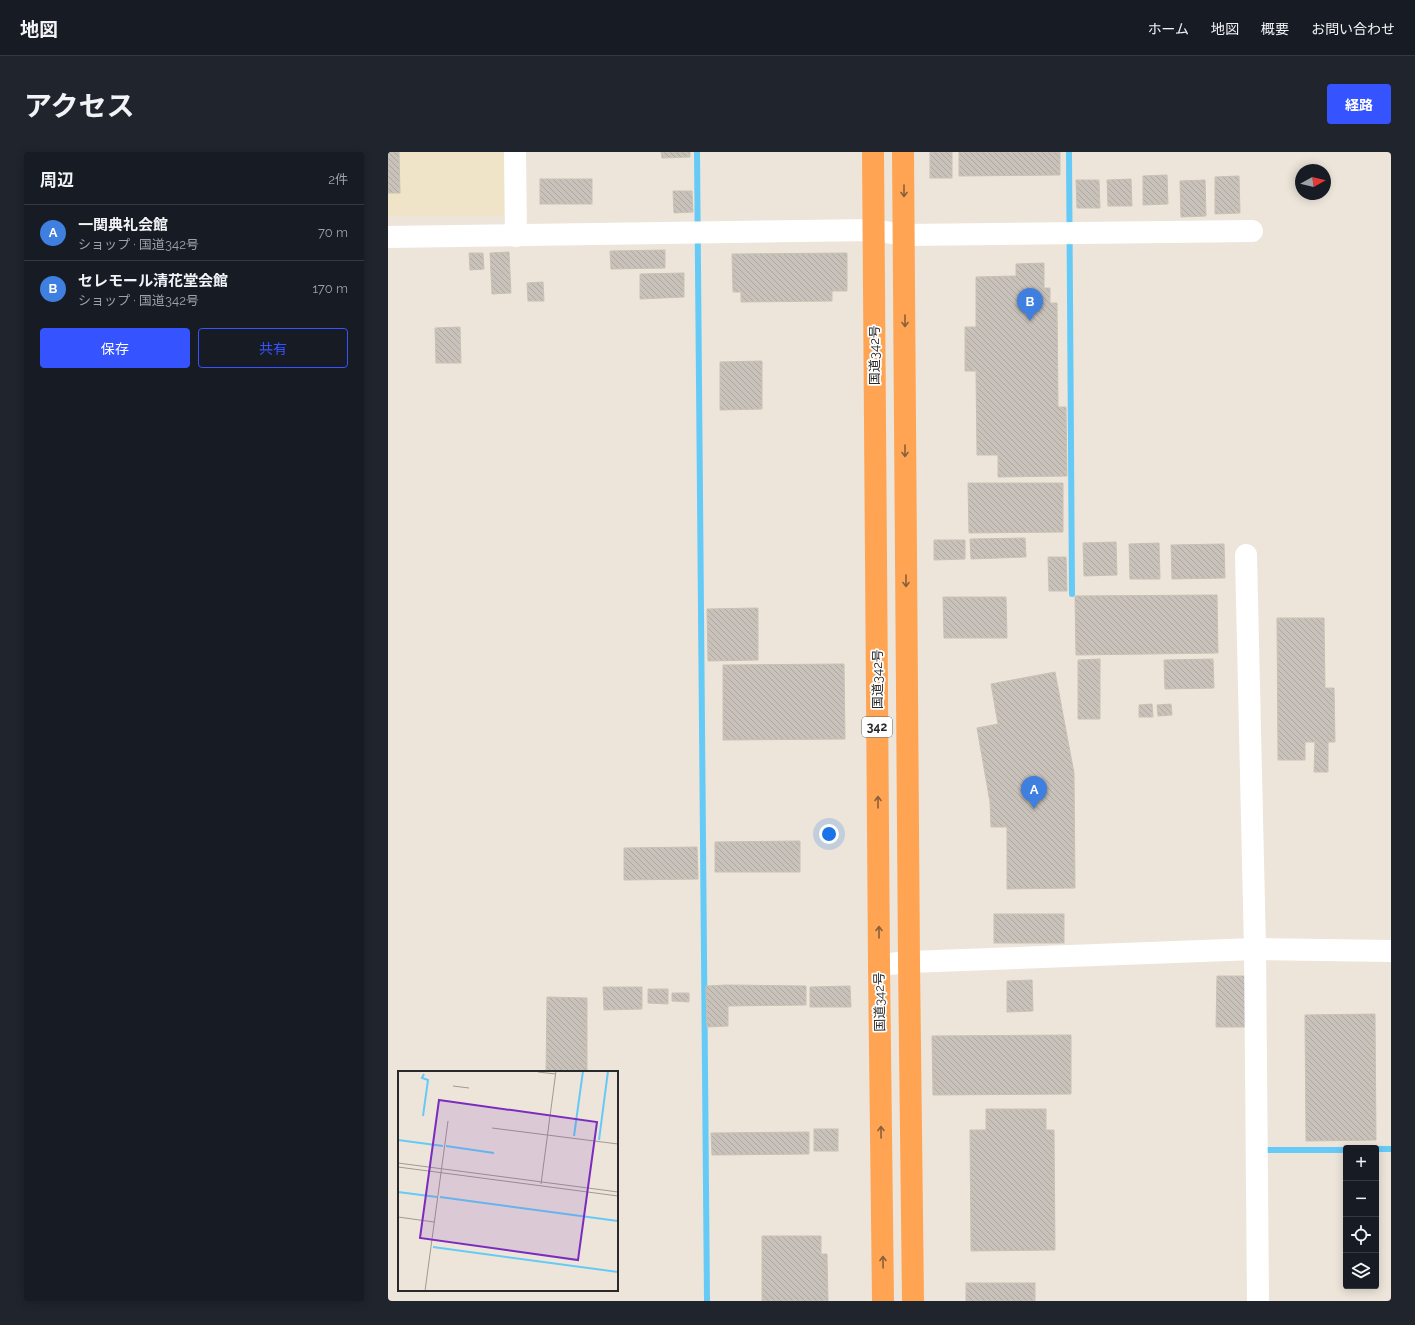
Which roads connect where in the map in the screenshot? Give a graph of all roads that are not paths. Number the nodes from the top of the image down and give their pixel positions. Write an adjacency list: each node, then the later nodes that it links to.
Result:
1 (515, 152): 7 (street)
2 (873, 152): 4 (highway, 国道342号 / 342)
3 (903, 152): 6 (highway, 342, one-way to 6)
4 (874, 230): 6 (street); 7 (street); 13 (highway, 国道342号 / 342, one-way to 4)
5 (1252, 231): 6 (street)
6 (904, 235): 12 (highway, 342, one-way to 12)
7 (516, 236): 8 (street)
8 (388, 237)
9 (1246, 555): 10 (street)
10 (1256, 949): 11 (street); 12 (street); 16 (street)
11 (1391, 951)
12 (909, 962): 13 (street); 15 (highway, 342)
13 (879, 965): 14 (highway, 国道342号 / 342, one-way to 13)
14 (883, 1301)
15 (913, 1301)
16 (1258, 1301)

